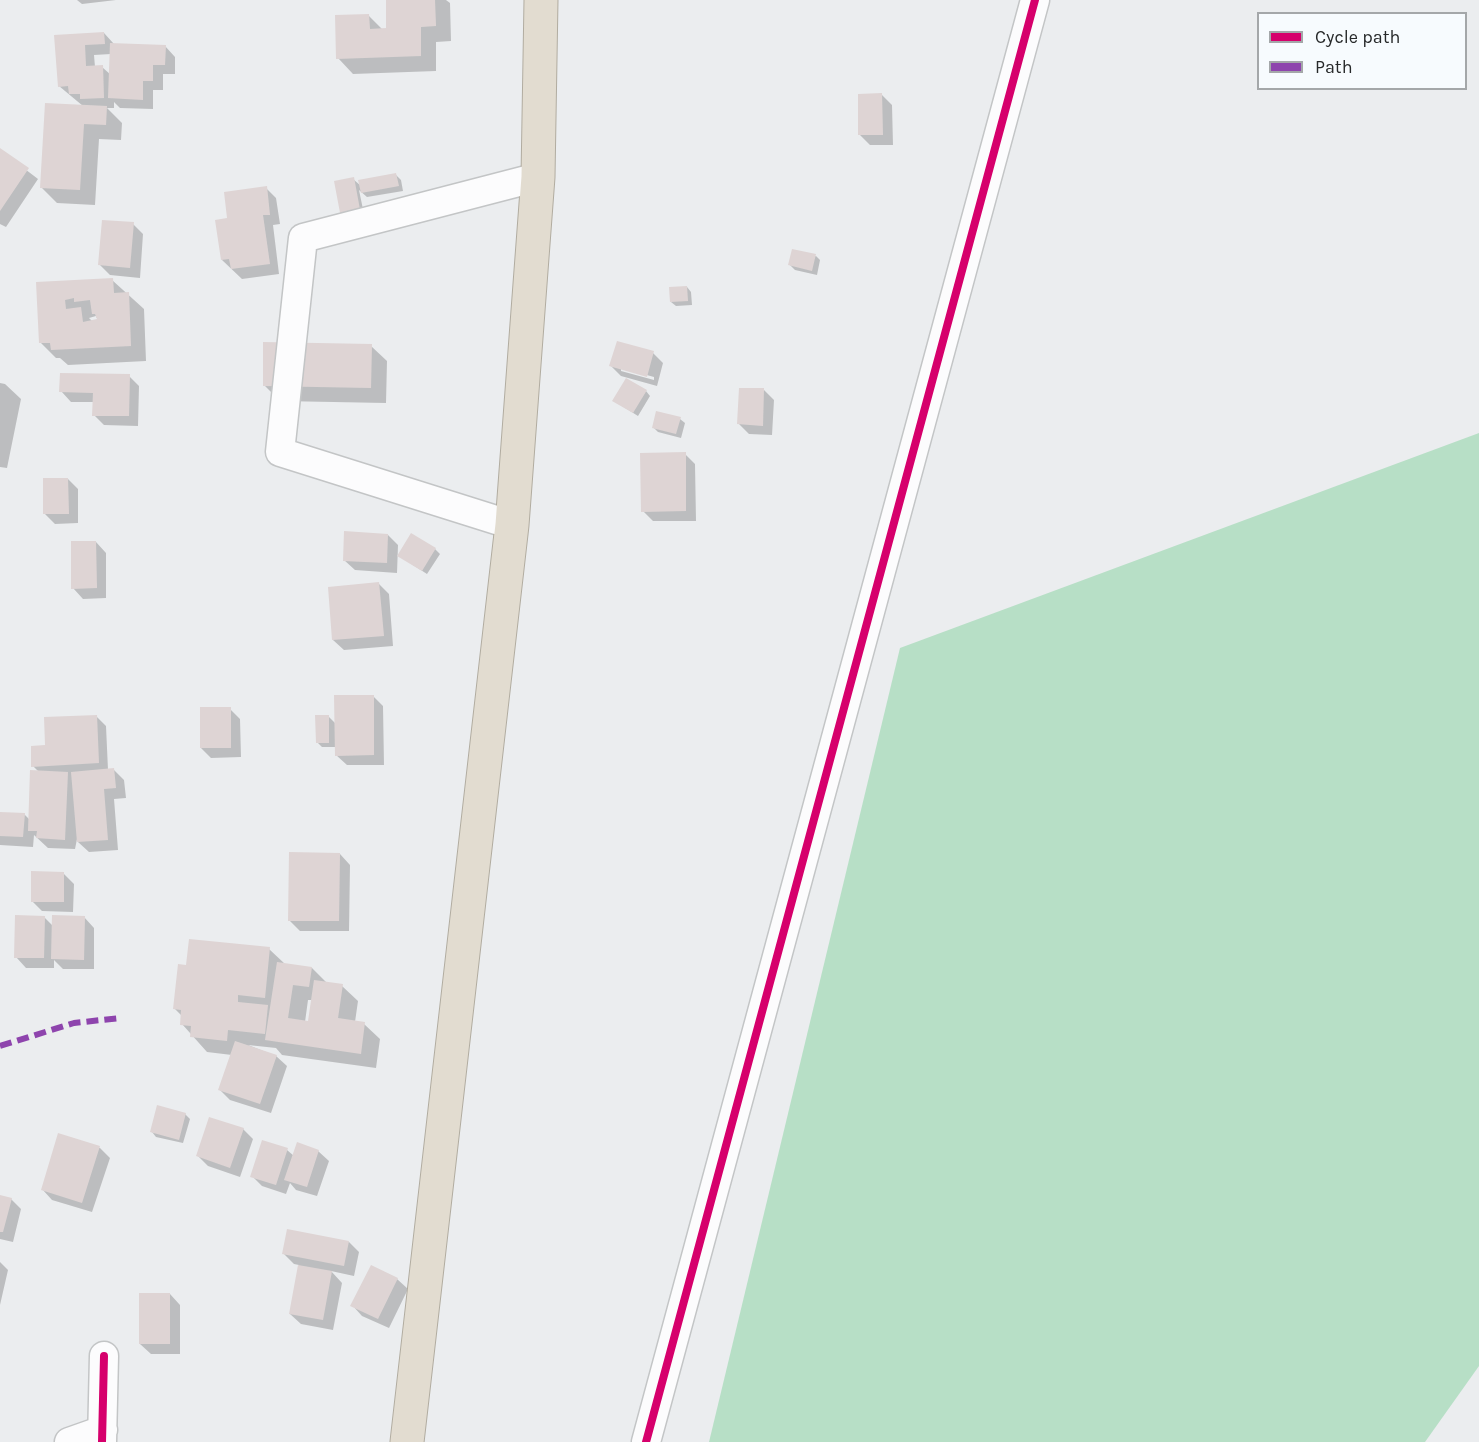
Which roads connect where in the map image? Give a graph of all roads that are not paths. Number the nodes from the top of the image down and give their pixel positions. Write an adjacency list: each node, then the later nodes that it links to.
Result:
1 (541, 0): 3 (highway)
2 (1035, 0): 9 (street)
3 (538, 177): 4 (highway); 4 (street)
4 (512, 525): 8 (highway)
5 (104, 1356): 6 (street)
6 (102, 1436): 7 (street)
7 (69, 1442)
8 (407, 1442)
9 (646, 1442)

